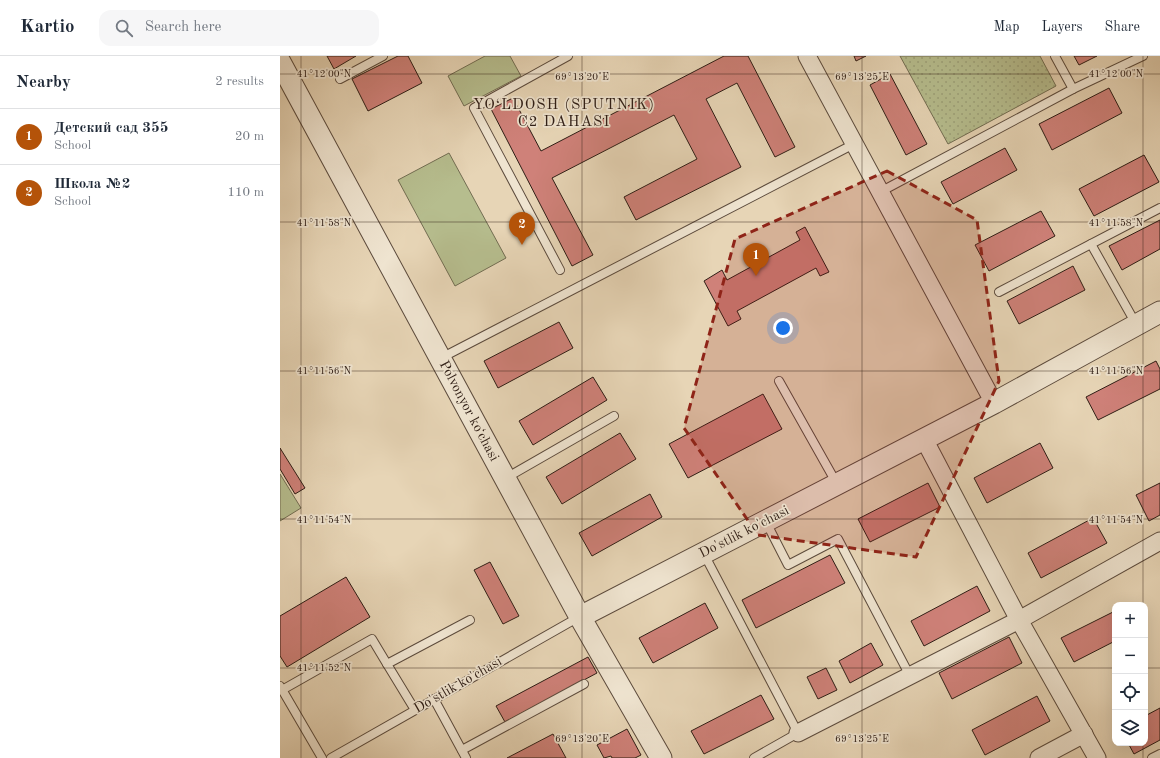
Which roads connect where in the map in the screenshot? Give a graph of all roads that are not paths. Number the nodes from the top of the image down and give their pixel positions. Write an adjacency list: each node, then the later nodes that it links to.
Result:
1 (383, 56): 7 (lane)
2 (568, 56): 13 (lane)
3 (807, 56): 9 (street)
4 (1055, 56): 8 (lane)
5 (1143, 56): 8 (lane)
6 (280, 62): 17 (street, Polvonyor koʻchasi)
7 (340, 79)
8 (1072, 89): 10 (lane)
9 (854, 144): 10 (street); 17 (lane)
10 (880, 192): 19 (street)
11 (1160, 208): 12 (lane)
12 (1091, 244): 14 (lane); 16 (lane)
13 (560, 270)
14 (999, 292)
15 (1160, 312): 16 (street, Do'stlik ko'chasi)
16 (1136, 325): 19 (street, Do'stlik ko'chasi)
17 (440, 358): 22 (street, Polvonyor koʻchasi)
18 (779, 381): 23 (lane)
19 (994, 403): 21 (street, Do'stlik ko'chasi)
20 (614, 416): 22 (lane)
21 (924, 439): 23 (street, Do'stlik ko'chasi); 29 (street)
22 (506, 479): 27 (street, Polvonyor koʻchasi)
23 (837, 484): 24 (street, Do'stlik ko'chasi)
24 (766, 521): 26 (street, Do'stlik ko'chasi); 31 (lane)
25 (1160, 541): 29 (street)
26 (703, 553): 27 (street, Do'stlik ko'chasi); 36 (lane)
27 (580, 617): 34 (lane, Do'stlik ko'chasi); 43 (street, Polvonyor koʻchasi)
28 (470, 620): 30 (lane)
29 (1019, 620): 31 (street); 37 (street)
30 (387, 664): 33 (lane); 35 (lane)
31 (910, 676): 36 (street)
32 (584, 684): 38 (lane)
33 (281, 688): 40 (lane)
34 (434, 699): 35 (lane, Do'stlik ko'chasi); 38 (lane)
35 (415, 710): 41 (lane, Do'stlik ko'chasi)
36 (798, 732): 44 (lane)
37 (1084, 734): 45 (street); 46 (street)
38 (462, 750): 42 (lane)
39 (1160, 754): 47 (lane)
40 (322, 758)
41 (331, 758)
42 (466, 758)
43 (661, 758)
44 (754, 758)
45 (1039, 758)
46 (1097, 758)
47 (1152, 758)

